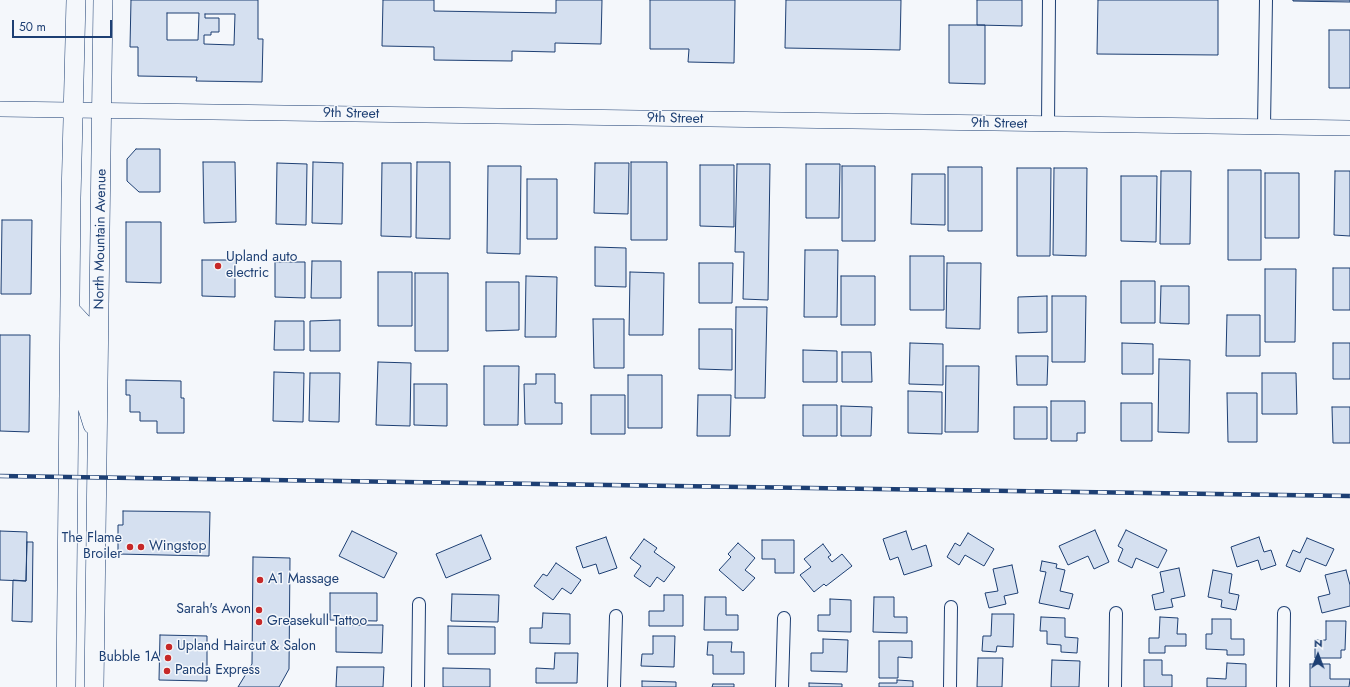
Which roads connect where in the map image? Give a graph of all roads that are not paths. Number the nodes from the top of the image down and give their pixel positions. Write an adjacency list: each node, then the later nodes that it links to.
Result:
1 (76, 0): 6 (main road, North Mountain Avenue)
2 (103, 0): 7 (main road, North Mountain Avenue)
3 (1048, 0): 8 (street)
4 (1266, 0): 9 (street)
5 (0, 109): 6 (street, 9th Street)
6 (74, 110): 7 (street, 9th Street); 11 (main road, North Mountain Avenue)
7 (103, 111): 8 (street, 9th Street); 13 (main road, North Mountain Avenue)
8 (1048, 124): 9 (street, 9th Street)
9 (1264, 126): 10 (street, 9th Street)
10 (1350, 128)
11 (71, 217): 12 (main road, North Mountain Avenue); 13 (main road)
12 (71, 311): 14 (main road); 15 (main road, North Mountain Avenue)
13 (100, 313): 14 (main road, North Mountain Avenue)
14 (98, 438): 24 (main road, North Mountain Avenue)
15 (66, 525): 22 (main road, North Mountain Avenue); 23 (main road)
16 (419, 604): 25 (street)
17 (951, 607): 28 (street)
18 (1116, 613): 29 (street)
19 (1284, 613): 30 (street)
20 (616, 616): 26 (street)
21 (784, 618): 27 (street)
22 (66, 687)
23 (77, 687)
24 (94, 687)
25 (418, 687)
26 (614, 687)
27 (782, 687)
28 (950, 687)
29 (1115, 687)
30 (1283, 687)

